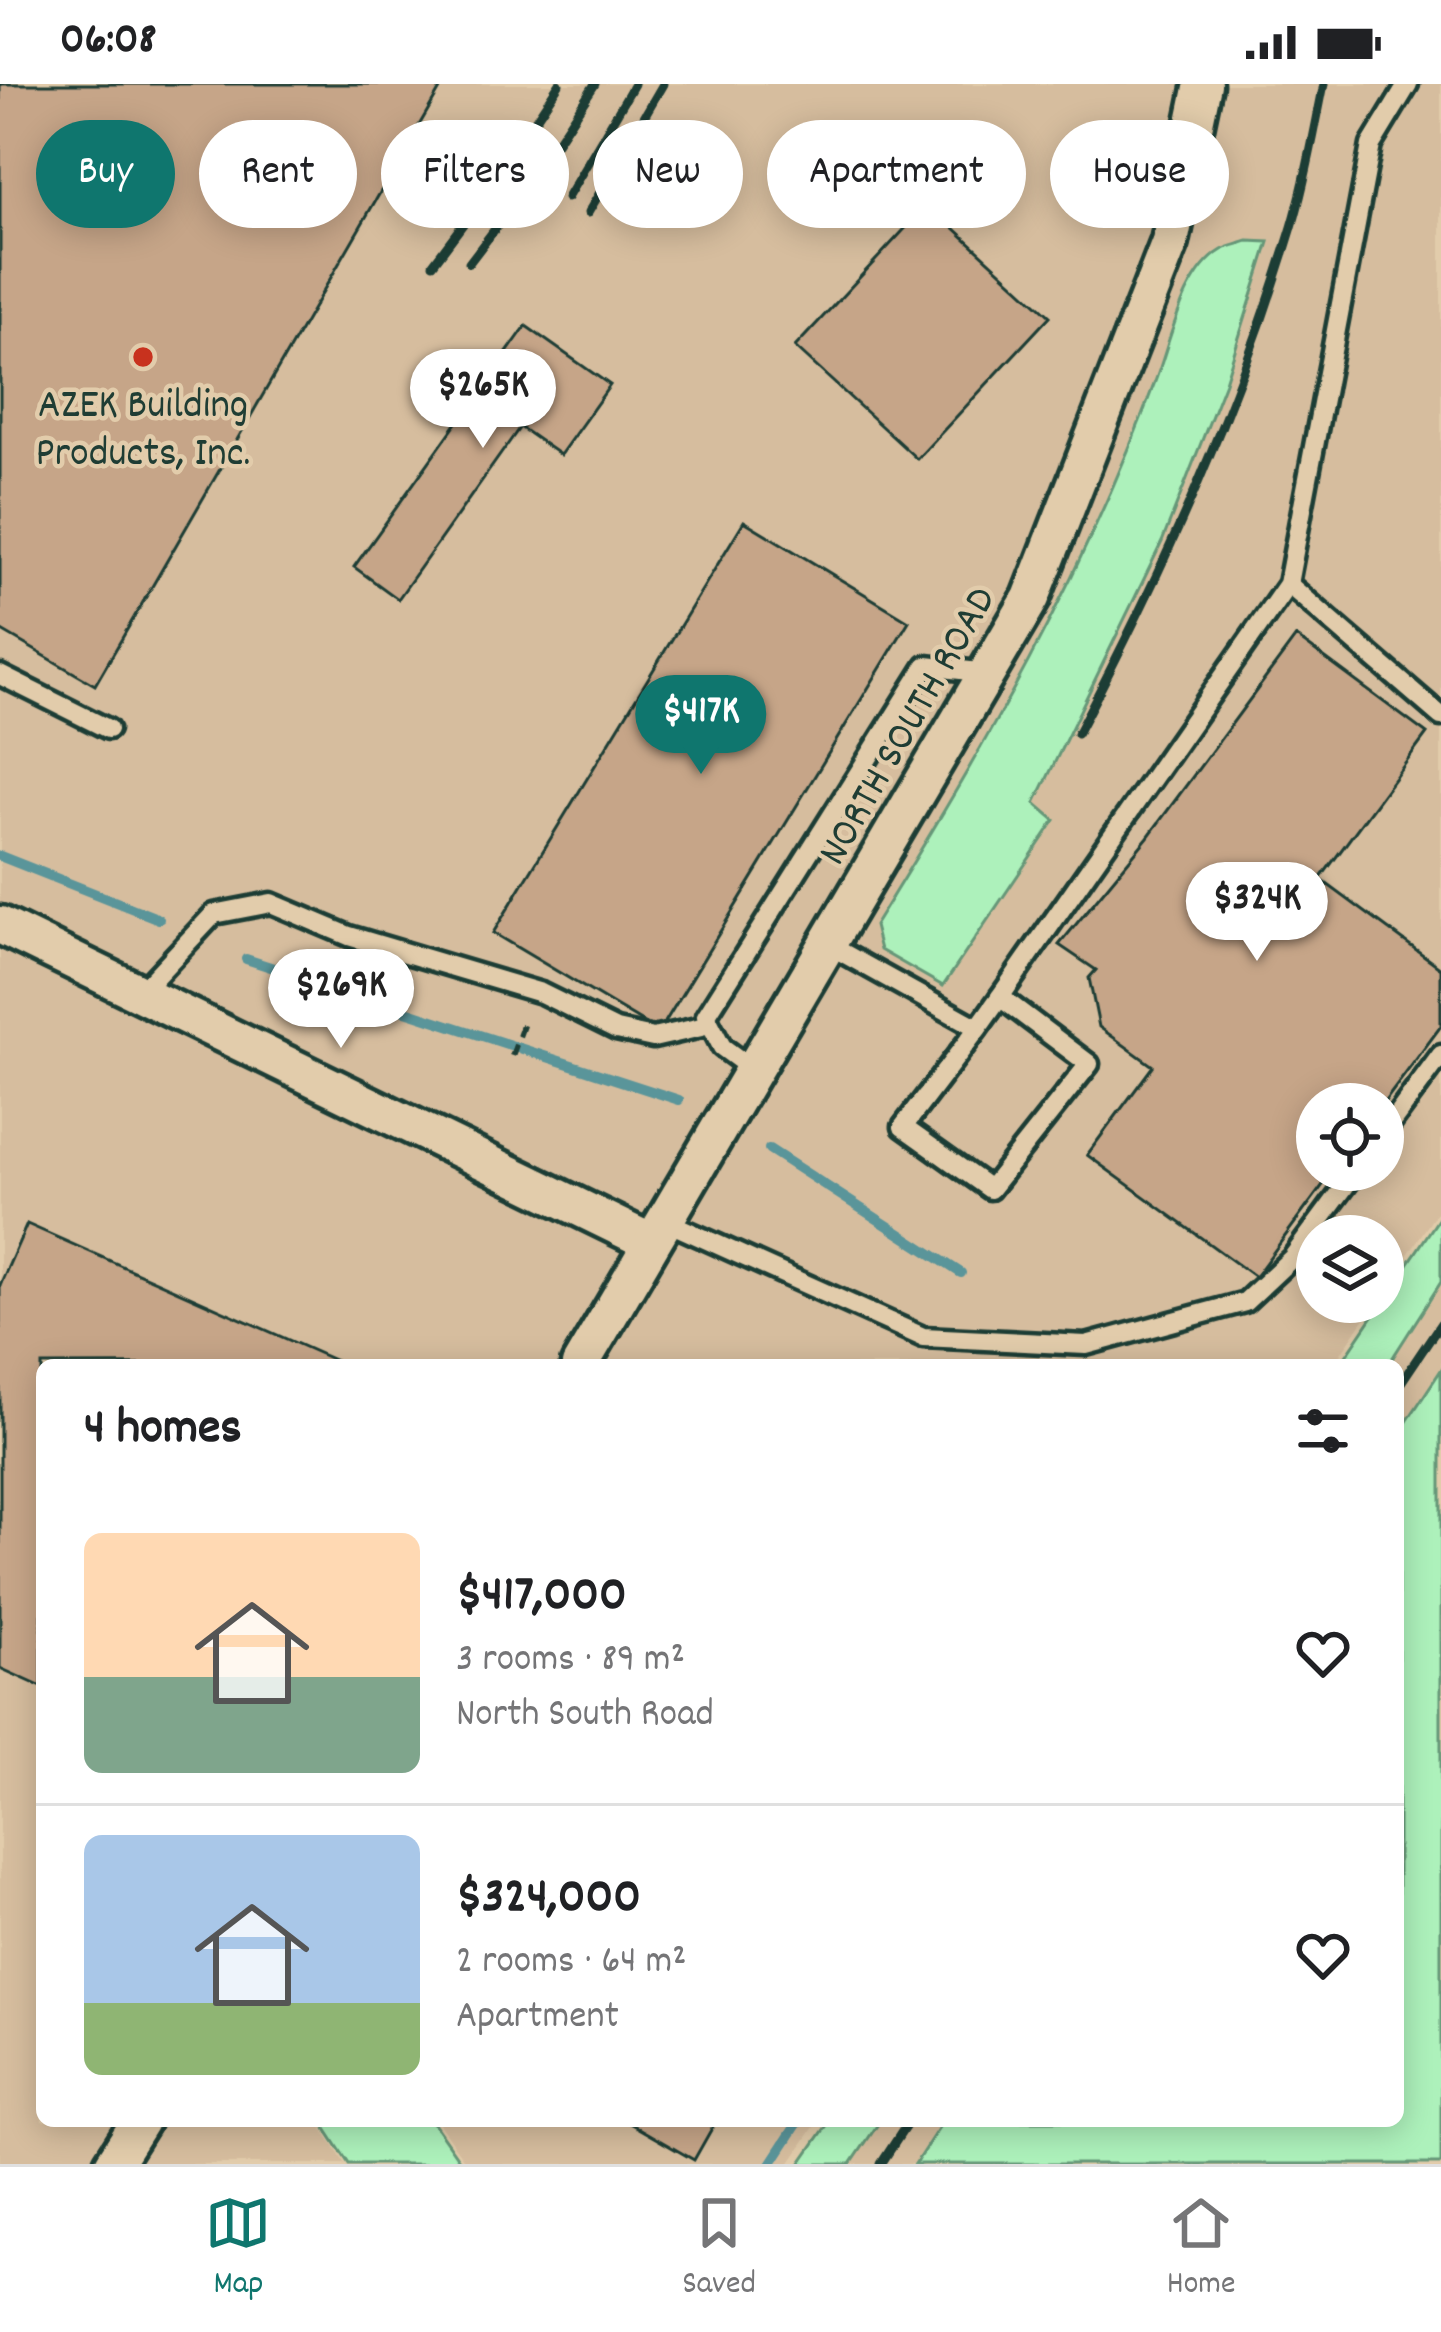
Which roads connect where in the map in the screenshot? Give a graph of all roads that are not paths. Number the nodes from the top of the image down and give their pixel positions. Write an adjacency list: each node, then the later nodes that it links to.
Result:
1 (1203, 84): 4 (street, NORTH SOUTH ROAD)
2 (1408, 84): 3 (lane)
3 (1288, 584): 6 (lane); 11 (lane)
4 (987, 674): 9 (street, NORTH SOUTH ROAD); 12 (lane)
5 (0, 675): 7 (lane)
6 (1441, 716)
7 (108, 729)
8 (0, 925): 10 (street)
9 (827, 944): 13 (lane); 15 (street, NORTH SOUTH ROAD)
10 (140, 993): 12 (lane); 18 (street)
11 (1000, 997): 13 (lane); 13 (lane)
12 (710, 1025): 15 (lane)
13 (978, 1028)
14 (1441, 1055): 16 (lane)
15 (752, 1069): 18 (street, NORTH SOUTH ROAD)
16 (1404, 1105)
17 (1341, 1191): 18 (lane)
18 (657, 1231): 19 (street, NORTH SOUTH ROAD)
19 (583, 1359)
20 (136, 2127): 21 (street)
21 (113, 2164)

